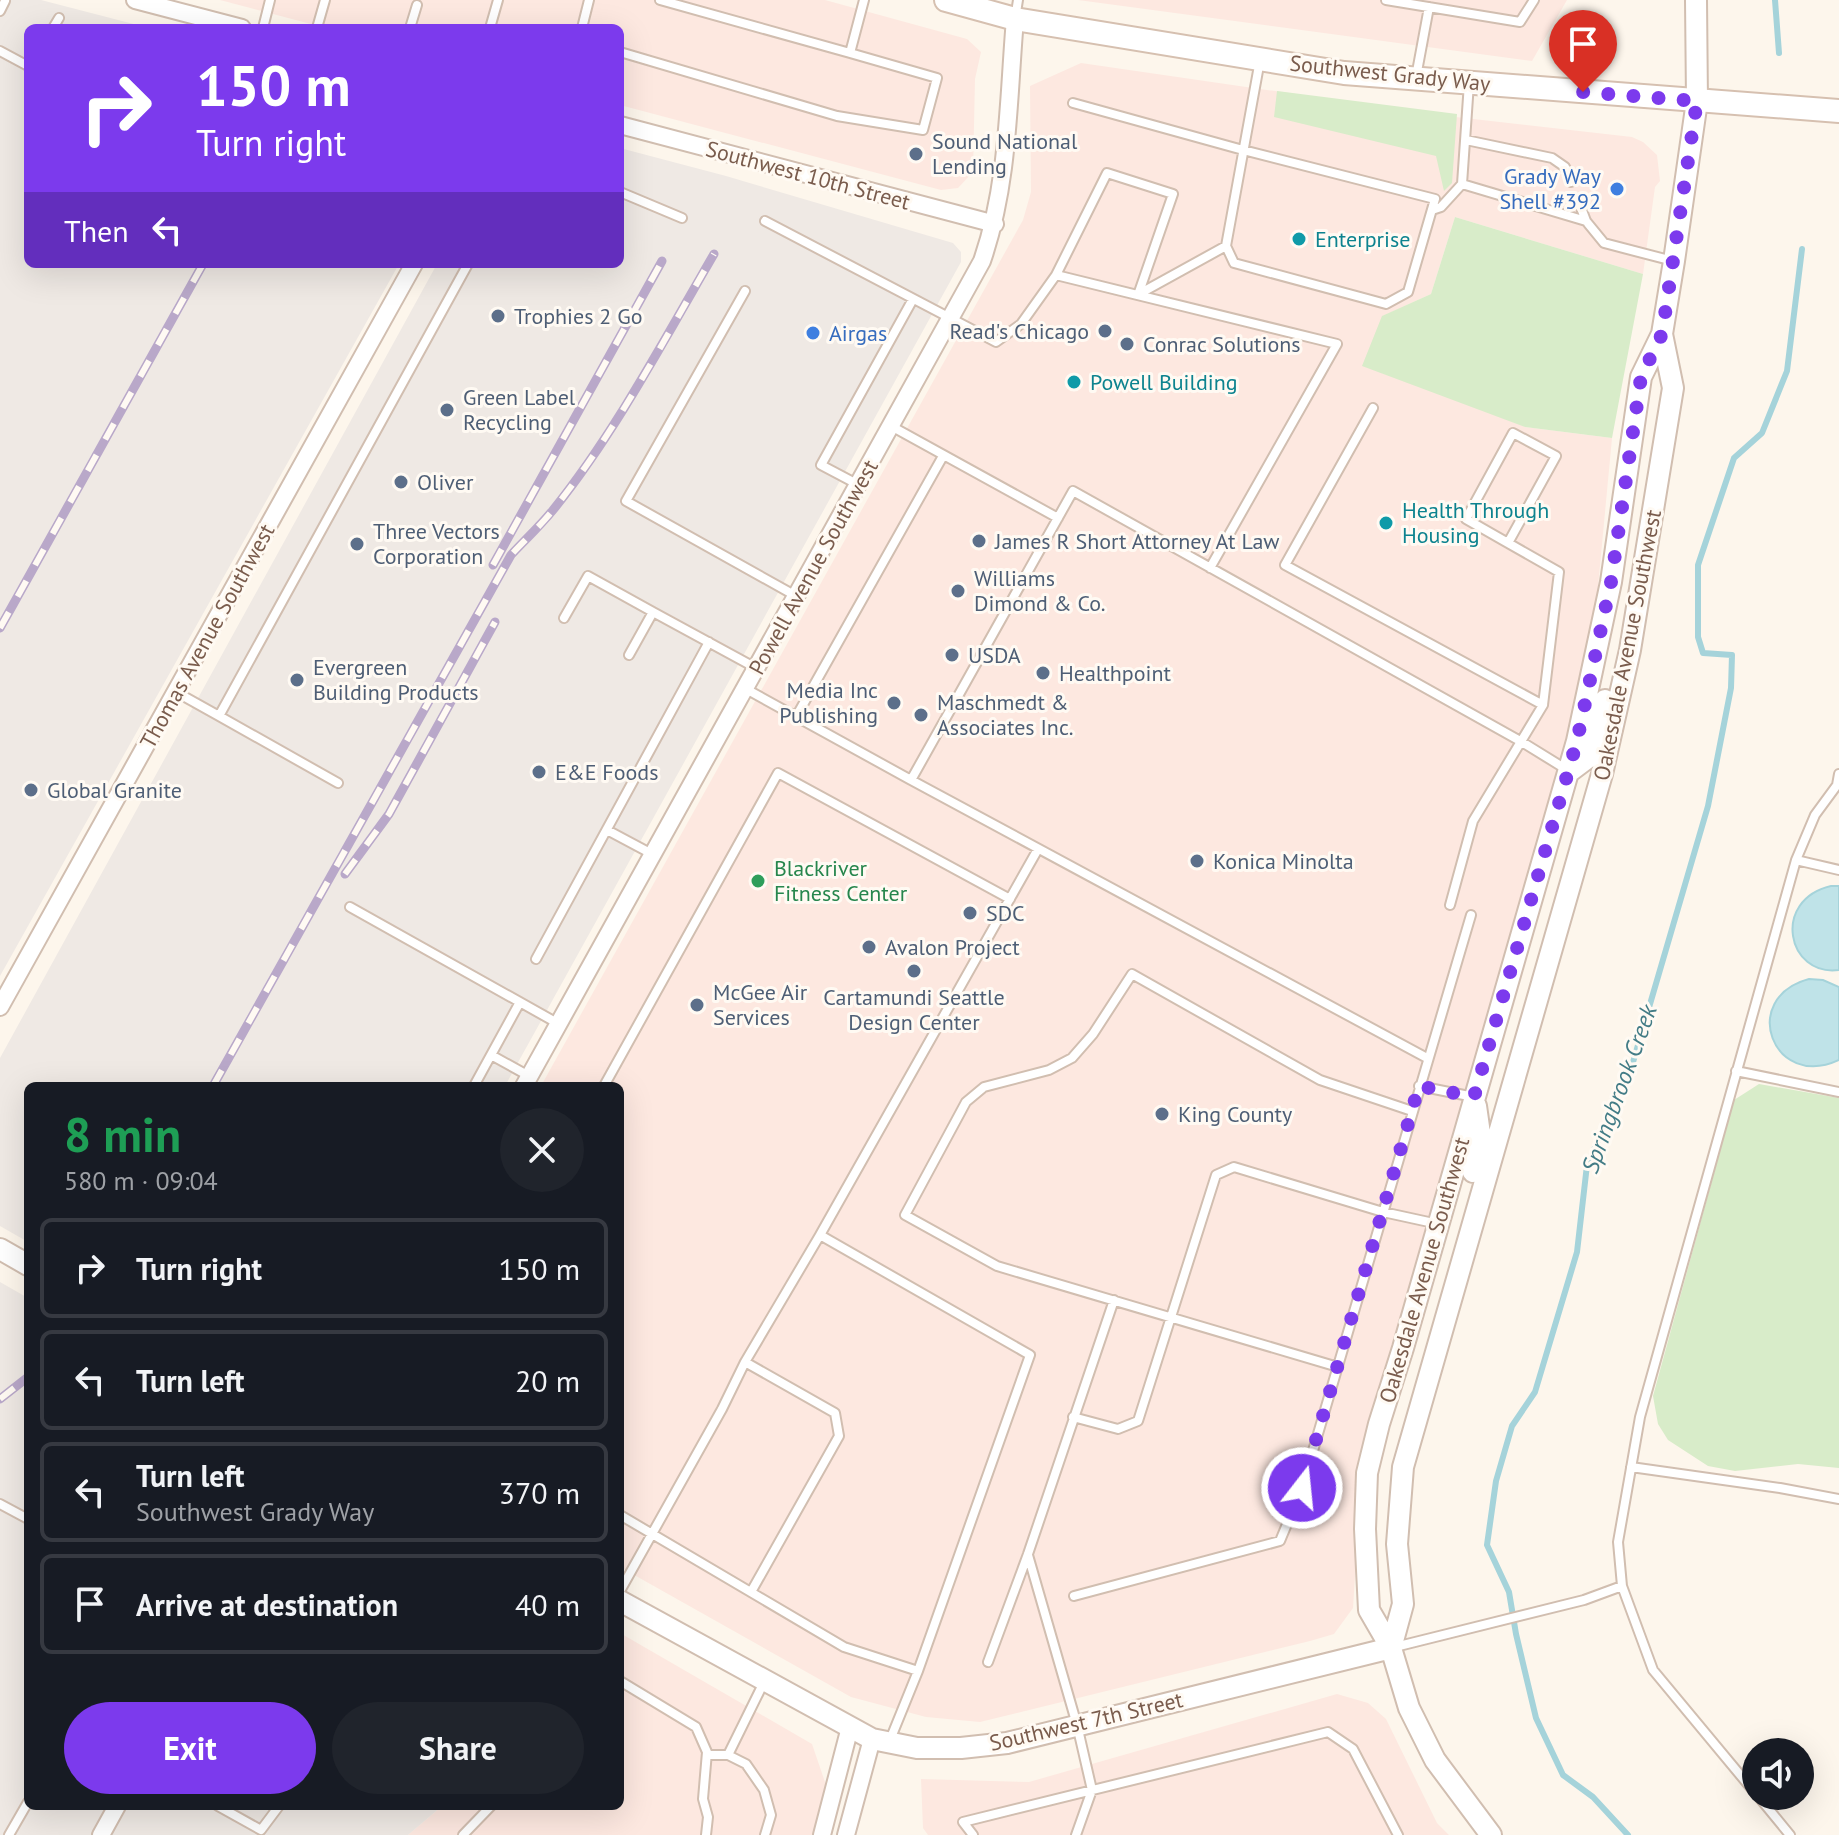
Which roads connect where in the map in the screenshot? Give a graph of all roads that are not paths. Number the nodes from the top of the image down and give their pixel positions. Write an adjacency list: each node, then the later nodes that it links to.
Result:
1 (135, 0): 19 (street)
2 (270, 0): 20 (lane)
3 (325, 0): 21 (lane)
4 (498, 0): 23 (lane)
5 (589, 0): 24 (lane)
6 (660, 0): 27 (lane)
7 (864, 0): 27 (lane)
8 (946, 0): 15 (main road, Southwest Grady Way)
9 (1386, 0): 14 (lane)
10 (1534, 0): 14 (lane)
11 (1696, 0): 32 (street, Oakesdale Avenue Southwest)
12 (5, 1): 16 (lane)
13 (417, 5): 22 (lane)
14 (1429, 7): 30 (lane)
15 (1017, 10): 28 (main road, Southwest Grady Way); 46 (street, Powell Avenue Southwest)
16 (0, 11)
17 (59, 18): 18 (lane)
18 (55, 24)
19 (227, 24)
20 (264, 24)
21 (318, 24)
22 (411, 24)
23 (491, 24)
24 (583, 24)
25 (0, 51): 29 (lane)
26 (624, 53): 27 (lane)
27 (850, 53)
28 (1260, 59): 30 (main road, Southwest Grady Way); 37 (lane)
29 (24, 64)
30 (1415, 78): 31 (main road, Southwest Grady Way)
31 (1469, 82): 32 (main road, Southwest Grady Way); 36 (lane)
32 (1697, 101): 34 (main road, Southwest Grady Way); 48 (street, Oakesdale Avenue Southwest)
33 (1073, 103): 37 (lane)
34 (1839, 111)
35 (624, 126): 46 (street, Southwest 10th Street)
36 (1466, 140): 38 (lane); 39 (lane)
37 (1243, 150): 42 (lane); 47 (lane)
38 (1571, 182)
39 (1462, 184): 42 (lane); 45 (lane)
40 (624, 194): 43 (lane)
41 (1580, 205): 45 (lane)
42 (1432, 210): 47 (lane)
43 (682, 218)
44 (765, 221): 54 (lane)
45 (1586, 221): 48 (lane)
46 (995, 224): 55 (street, Powell Avenue Southwest)
47 (1226, 246): 53 (lane)
48 (1674, 261): 56 (street, Oakesdale Avenue Southwest)
49 (412, 268): 72 (street, Thomas Avenue Southwest)
50 (466, 268): 74 (lane)
51 (1056, 275): 53 (lane); 53 (lane); 55 (lane)
52 (745, 291): 65 (lane)
53 (1138, 295): 64 (lane)
54 (913, 299): 55 (lane); 60 (lane)
55 (952, 320): 58 (street, Powell Avenue Southwest)
56 (1662, 334): 63 (street, Oakesdale Avenue Southwest); 77 (street, Oakesdale Avenue Southwest)
57 (1373, 408): 73 (lane)
58 (891, 426): 59 (lane); 60 (street, Powell Avenue Southwest)
59 (943, 456): 61 (lane); 75 (lane)
60 (859, 485): 65 (street, Powell Avenue Southwest)
61 (1058, 518): 64 (lane); 79 (lane)
62 (1508, 543): 62 (lane); 73 (lane)
63 (1646, 564): 77 (street); 112 (street, Oakesdale Avenue Southwest)
64 (1210, 568): 76 (lane)
65 (797, 597): 70 (street, Powell Avenue Southwest)
66 (653, 612): 67 (lane); 68 (lane); 69 (lane)
67 (564, 618)
68 (709, 642): 70 (lane); 82 (lane)
69 (629, 655)
70 (757, 668): 71 (street, Powell Avenue Southwest)
71 (746, 689): 75 (lane); 84 (street, Powell Avenue Southwest)
72 (176, 692): 74 (lane); 93 (street, Thomas Avenue Southwest)
73 (1543, 705): 76 (lane)
74 (219, 716): 80 (lane)
75 (796, 717): 79 (lane)
76 (1522, 742): 77 (lane); 88 (lane)
77 (1569, 772): 103 (street, Oakesdale Avenue Southwest)
78 (1839, 774): 81 (lane)
79 (911, 780): 83 (lane)
80 (338, 783)
81 (1838, 786): 85 (lane)
82 (607, 830): 84 (lane); 91 (lane)
83 (1038, 849): 87 (lane); 96 (lane)
84 (653, 855): 94 (street, Powell Avenue Southwest)
85 (1796, 860): 86 (lane); 97 (lane)
86 (1839, 870)
87 (1010, 899): 100 (lane); 107 (lane)
88 (1450, 905)
89 (350, 907): 92 (lane)
90 (1471, 915): 96 (lane)
91 (536, 959)
92 (520, 1002): 94 (lane); 95 (lane)
93 (0, 1007)
94 (559, 1024): 98 (street, Powell Avenue Southwest)
95 (491, 1055): 98 (lane); 99 (lane)
96 (1427, 1058): 101 (lane)
97 (1736, 1071): 102 (lane); 116 (lane)
98 (527, 1081)
99 (476, 1082)
100 (606, 1082)
101 (1419, 1086): 103 (lane); 104 (lane)
102 (1839, 1092)
103 (1474, 1097): 106 (street, Oakesdale Avenue Southwest); 112 (street)
104 (1412, 1111): 105 (lane); 110 (lane)
105 (1383, 1212): 106 (lane); 111 (lane); 114 (lane)
106 (1438, 1224): 128 (street, Oakesdale Avenue Southwest)
107 (820, 1235): 113 (lane); 130 (lane)
108 (1, 1251): 109 (street)
109 (24, 1263)
110 (1114, 1300): 111 (lane); 115 (lane)
111 (1171, 1317): 114 (lane); 115 (lane)
112 (1444, 1320): 128 (street, Oakesdale Avenue Southwest)
113 (745, 1362): 121 (lane); 125 (lane)
114 (1338, 1367): 126 (lane)
115 (1073, 1417): 122 (lane)
116 (1631, 1467): 117 (lane); 124 (lane)
117 (1839, 1499)
118 (0, 1504): 119 (lane)
119 (24, 1517)
120 (624, 1517): 121 (lane)
121 (652, 1534): 123 (lane); 125 (lane)
122 (1028, 1554): 129 (lane); 133 (lane)
123 (624, 1584)
124 (1622, 1586): 128 (lane); 138 (lane)
125 (751, 1592): 130 (lane)
126 (1074, 1596)
127 (624, 1603): 131 (street, Southwest 7th Street)
128 (1391, 1648): 133 (street, Southwest 7th Street); 156 (street, Oakesdale Avenue Southwest)
129 (988, 1662)
130 (918, 1671): 135 (lane)
131 (765, 1680): 134 (street, Southwest 7th Street); 137 (lane)
132 (624, 1683): 136 (lane)
133 (1077, 1725): 135 (street, Southwest 7th Street); 139 (lane)
134 (850, 1727): 135 (street, Southwest 7th Street); 151 (street)
135 (881, 1741): 152 (street)
136 (708, 1755): 137 (lane); 149 (lane)
137 (728, 1755): 150 (lane)
138 (1742, 1777)
139 (1092, 1790): 153 (lane); 154 (lane); 155 (lane)
140 (24, 1809): 146 (lane)
141 (115, 1810): 147 (street)
142 (225, 1810): 143 (lane)
143 (276, 1810)
144 (487, 1810): 148 (lane)
145 (1769, 1810): 157 (lane)
146 (9, 1835)
147 (101, 1835)
148 (463, 1835)
149 (706, 1835)
150 (765, 1835)
151 (822, 1835)
152 (846, 1835)
153 (973, 1835)
154 (1076, 1835)
155 (1398, 1835)
156 (1491, 1835)
157 (1790, 1835)

